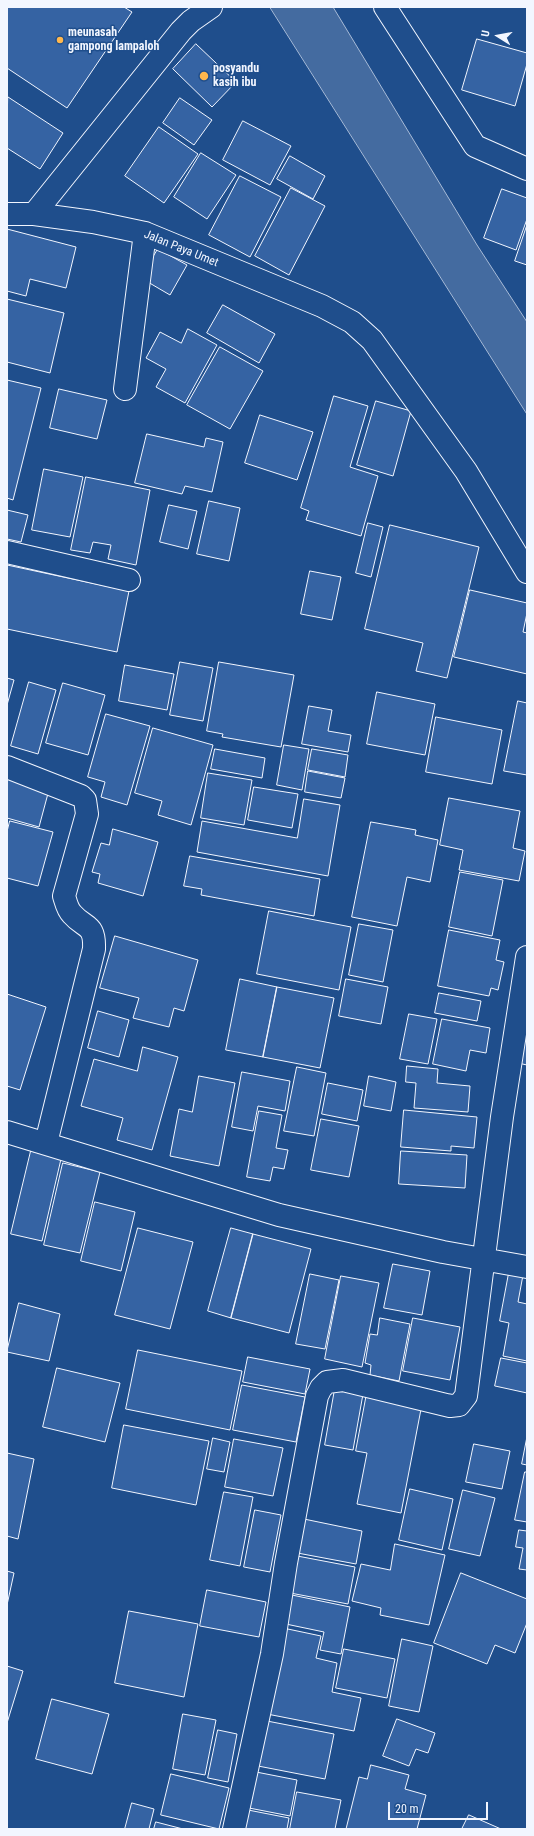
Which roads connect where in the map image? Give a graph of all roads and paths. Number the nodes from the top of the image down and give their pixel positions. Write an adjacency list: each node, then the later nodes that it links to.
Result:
1 (211, 7): 5 (street)
2 (384, 7): 3 (street)
3 (527, 169)
4 (7, 214): 5 (street, Jalan Paya Umet)
5 (34, 214): 6 (street, Jalan Paya Umet)
6 (145, 233): 7 (street); 9 (street, Jalan Paya Umet)
7 (125, 389)
8 (7, 552): 10 (street)
9 (527, 572)
10 (129, 580)
11 (7, 768): 14 (street)
12 (527, 957): 15 (street)
13 (7, 1132): 14 (street)
14 (46, 1143): 15 (street)
15 (485, 1260): 16 (street); 17 (street)
16 (527, 1267)
17 (234, 1829)

